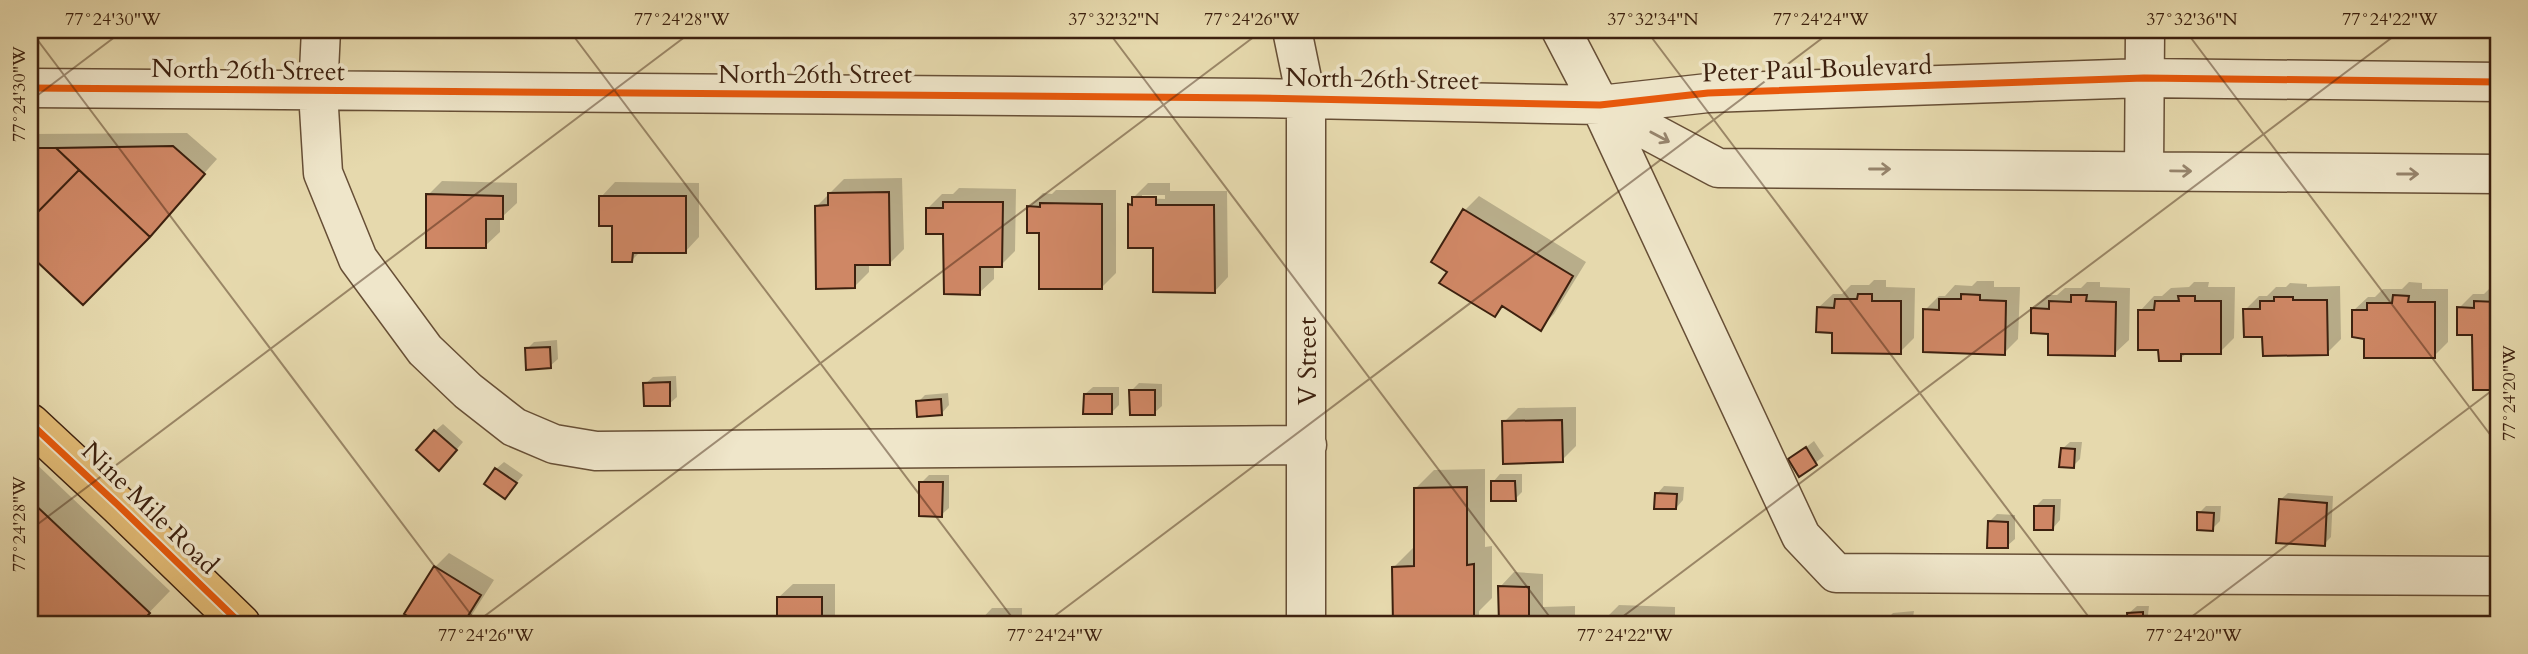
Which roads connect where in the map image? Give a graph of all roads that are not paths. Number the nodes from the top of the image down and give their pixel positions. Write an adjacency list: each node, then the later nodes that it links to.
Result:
1 (321, 30): 8 (street)
2 (1292, 30): 9 (street, V Street)
3 (1561, 30): 10 (street)
4 (2145, 30): 5 (street)
5 (2144, 78): 6 (street, Peter Paul Boulevard); 10 (street, Peter Paul Boulevard); 11 (street)
6 (2498, 82)
7 (30, 88): 8 (street, North 26th Street)
8 (318, 92): 9 (street, North 26th Street); 14 (street)
9 (1306, 99): 10 (street, North 26th Street); 14 (street, V Street)
10 (1600, 105): 11 (street, one-way to 11); 15 (street)
11 (2144, 171): 12 (street, one-way to 12)
12 (2498, 174)
13 (30, 424): 16 (main road, Nine Mile Road)
14 (1307, 445): 17 (street, V Street)
15 (2498, 576)
16 (241, 624)
17 (1306, 624)

